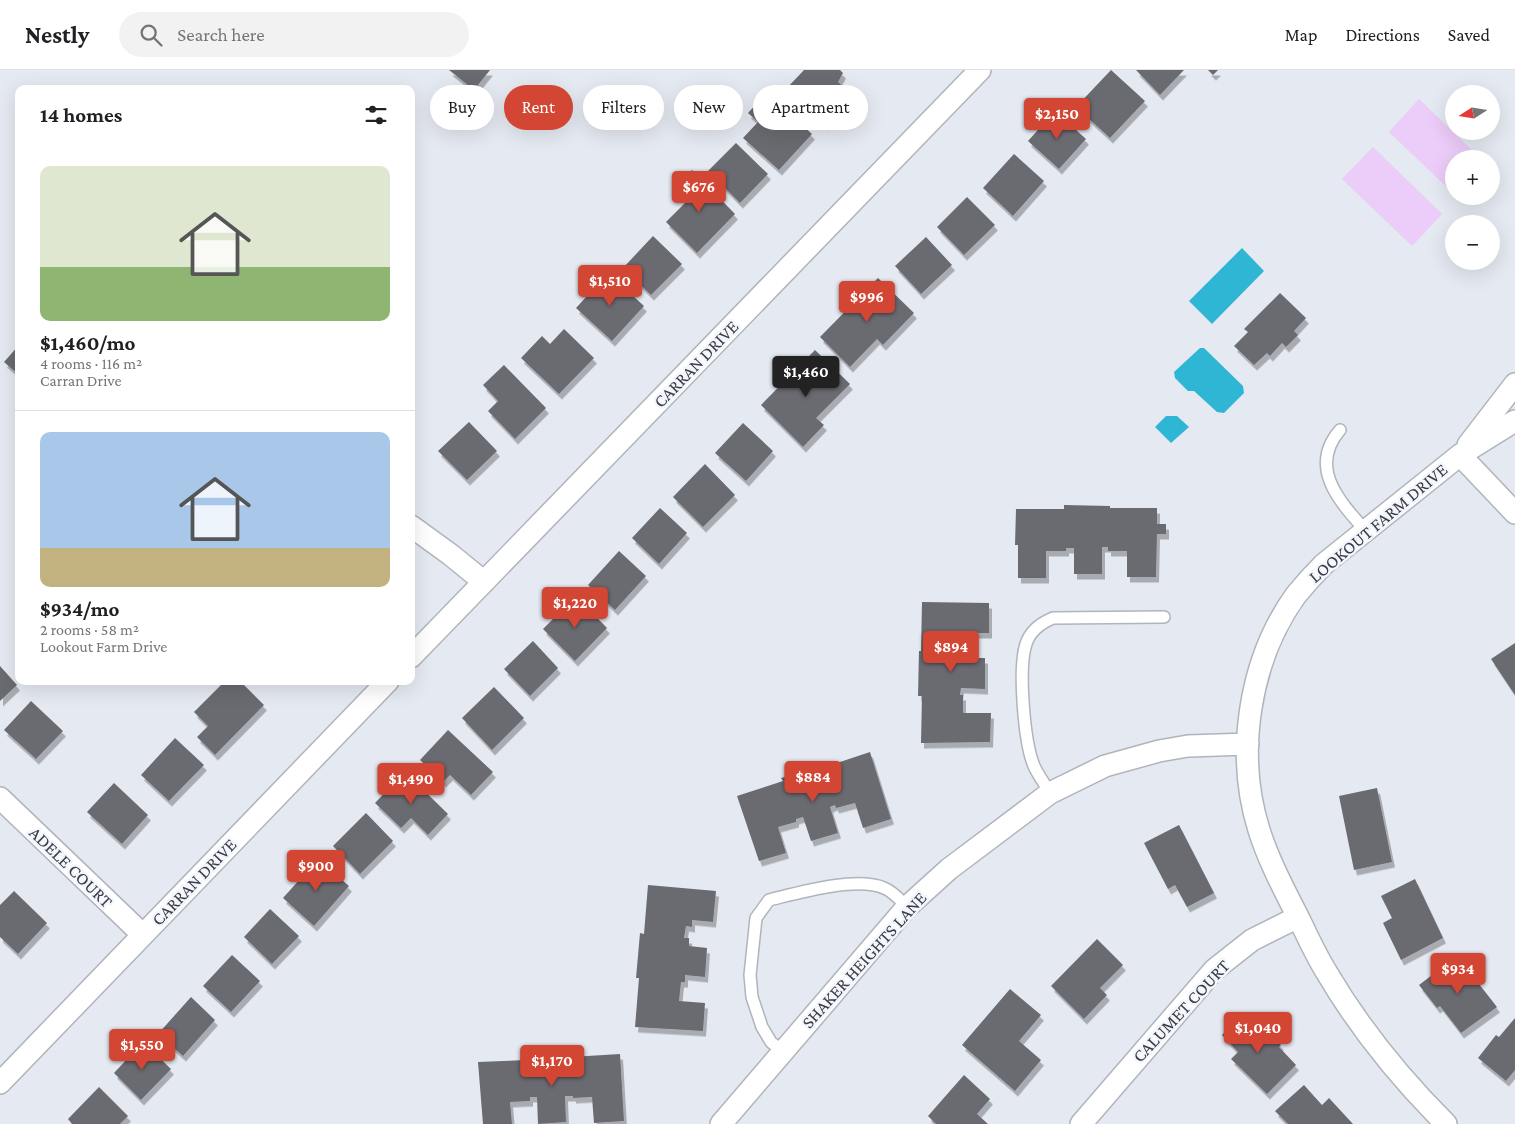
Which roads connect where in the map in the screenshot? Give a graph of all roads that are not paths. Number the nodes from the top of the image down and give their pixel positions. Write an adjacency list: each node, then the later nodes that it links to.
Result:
1 (980, 70): 9 (street, CARRAN DRIVE)
2 (1515, 384): 5 (street, LOOKOUT FARM DRIVE)
3 (1515, 421): 5 (street, LOOKOUT FARM DRIVE)
4 (1340, 430): 8 (lane)
5 (1460, 455): 6 (street); 8 (street, LOOKOUT FARM DRIVE)
6 (1515, 513)
7 (415, 529): 9 (street)
8 (1365, 530): 13 (street, LOOKOUT FARM DRIVE)
9 (484, 582): 11 (street, CARRAN DRIVE)
10 (1164, 617): 14 (lane)
11 (415, 653)
12 (384, 685): 18 (street, CARRAN DRIVE)
13 (1248, 744): 14 (street, SHAKER HEIGHTS LANE); 17 (street, LOOKOUT FARM DRIVE)
14 (1050, 792): 16 (street, SHAKER HEIGHTS LANE)
15 (0, 798): 18 (street, ADELE COURT)
16 (907, 908): 19 (street, SHAKER HEIGHTS LANE); 19 (lane)
17 (1298, 917): 22 (street, CALUMET COURT); 23 (street, LOOKOUT FARM DRIVE)
18 (142, 935): 20 (street, CARRAN DRIVE)
19 (783, 1052): 21 (street, SHAKER HEIGHTS LANE)
20 (0, 1083)
21 (721, 1124)
22 (1080, 1124)
23 (1446, 1124)

